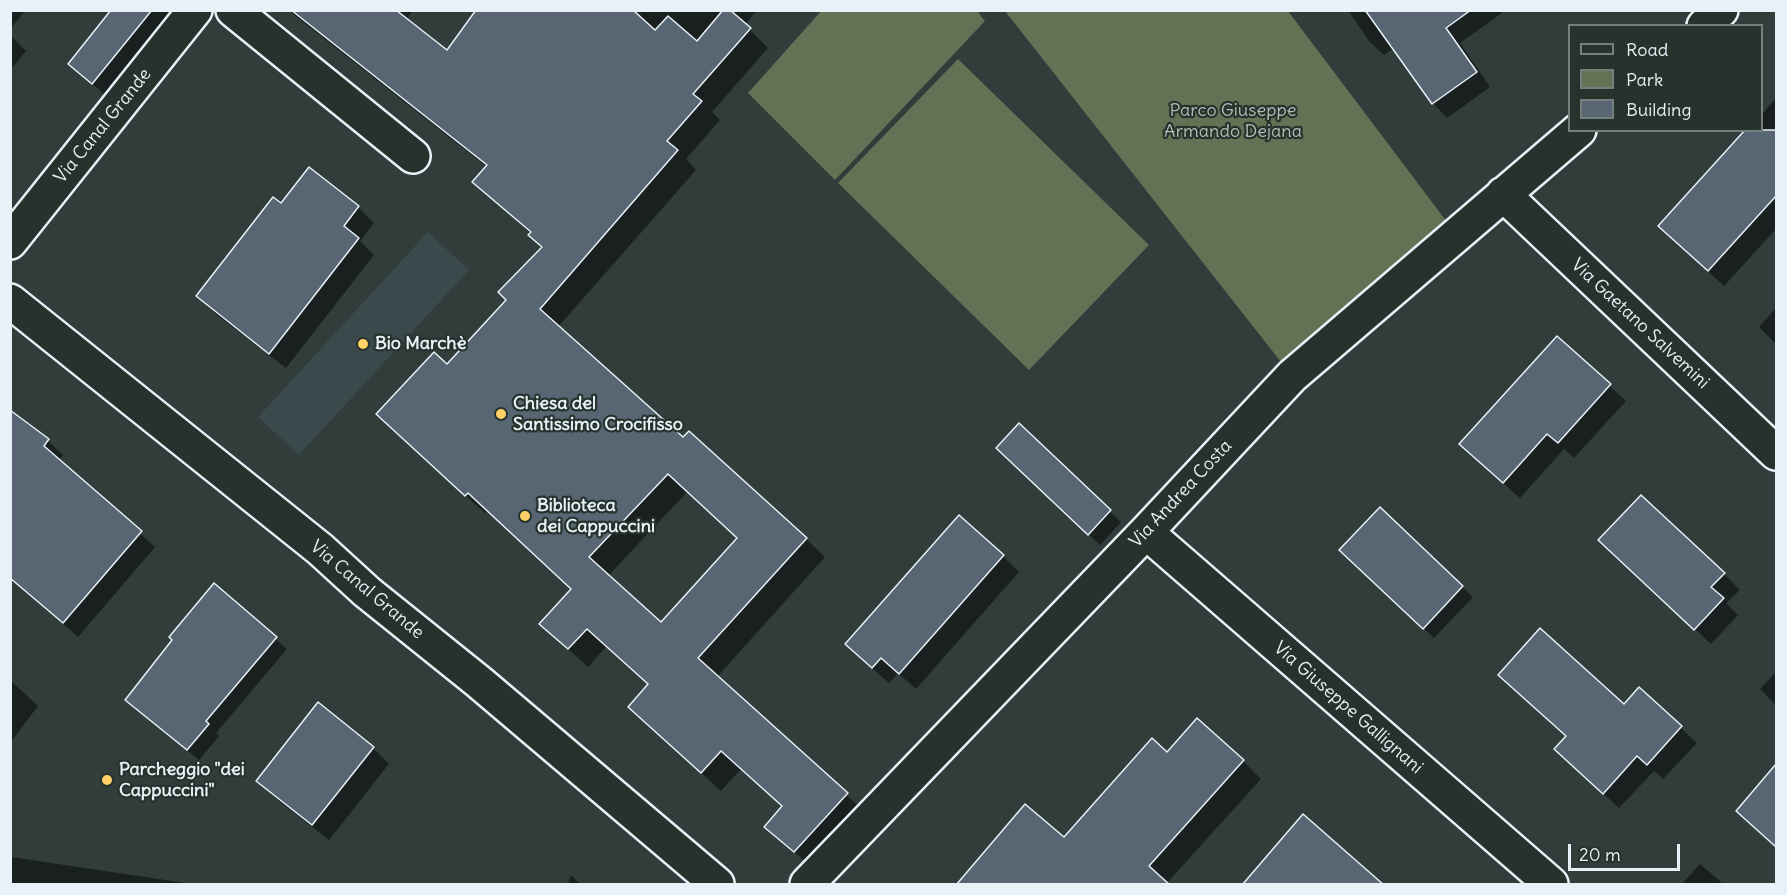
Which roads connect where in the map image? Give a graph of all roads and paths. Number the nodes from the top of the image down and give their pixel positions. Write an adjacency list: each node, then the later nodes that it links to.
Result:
1 (195, 10): 8 (street, Via Canal Grande)
2 (233, 10): 6 (street)
3 (1721, 10): 4 (street)
4 (1706, 24)
5 (1577, 132): 7 (street, Via Andrea Costa)
6 (412, 156)
7 (1503, 195): 10 (street, Via Gaetano Salvemini); 11 (street, Via Andrea Costa)
8 (10, 242)
9 (10, 301): 12 (street, Via Canal Grande)
10 (1776, 453)
11 (1146, 532): 13 (street, Via Andrea Costa); 14 (street, Via Giuseppe Gallignani)
12 (717, 885)
13 (807, 885)
14 (1551, 885)

